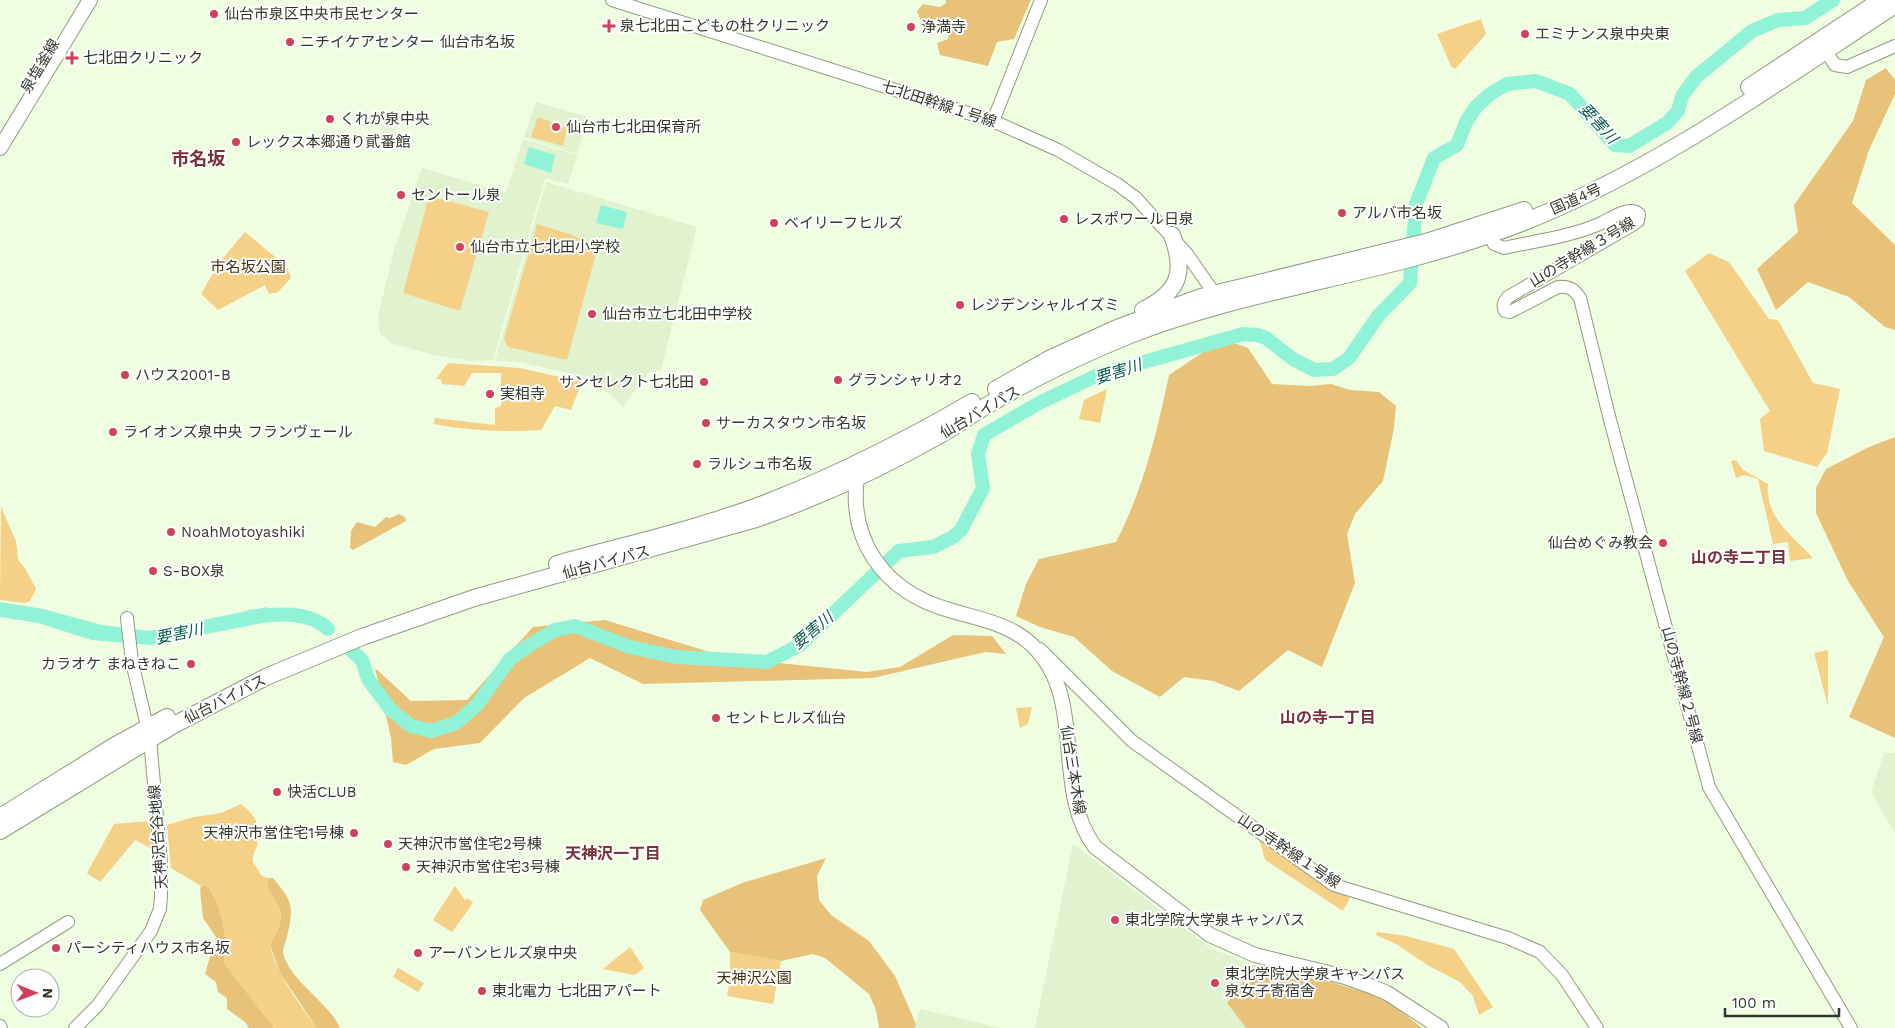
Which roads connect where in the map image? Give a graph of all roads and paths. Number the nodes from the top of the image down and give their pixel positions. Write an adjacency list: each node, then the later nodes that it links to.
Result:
1 (81, 0): 11 (main road, 泉塩釜線)
2 (90, 0): 12 (main road)
3 (612, 0): 6 (street, 七北田幹線１号線)
4 (1041, 0): 10 (street)
5 (1882, 0): 9 (highway, 国道4号)
6 (644, 5): 10 (street, 七北田幹線１号線)
7 (1895, 5): 9 (highway, 国道4号)
8 (1895, 46): 9 (street)
9 (1826, 50): 13 (highway, 国道4号)
10 (993, 121): 14 (street, 七北田幹線１号線)
11 (0, 132)
12 (0, 148)
13 (1487, 229): 15 (highway, 国道4号); 16 (street, 山の寺幹線３号線)
14 (1172, 235): 15 (street, 七北田幹線１号線); 17 (highway)
15 (1216, 299): 17 (highway, 仙台バイパス); 18 (highway, 仙台バイパス)
16 (1585, 312): 31 (street, 山の寺幹線２号線)
17 (1117, 328): 18 (highway, 仙台バイパス)
18 (858, 470): 20 (main road, 仙台三本木線); 23 (highway, 仙台バイパス)
19 (127, 618): 23 (street, 天神沢台谷地線)
20 (1033, 646): 21 (main road, 仙台三本木線); 22 (street, 山の寺幹線１号線)
21 (1056, 679): 22 (street); 29 (main road, 仙台三本木線)
22 (1070, 679): 30 (street, 山の寺幹線１号線)
23 (148, 733): 24 (highway, 仙台バイパス); 25 (highway, 仙台バイパス); 28 (street, 天神沢台谷地線)
24 (0, 817)
25 (0, 831)
26 (68, 922): 27 (street)
27 (0, 964)
28 (76, 1028)
29 (1440, 1028)
30 (1597, 1028)
31 (1851, 1028)

